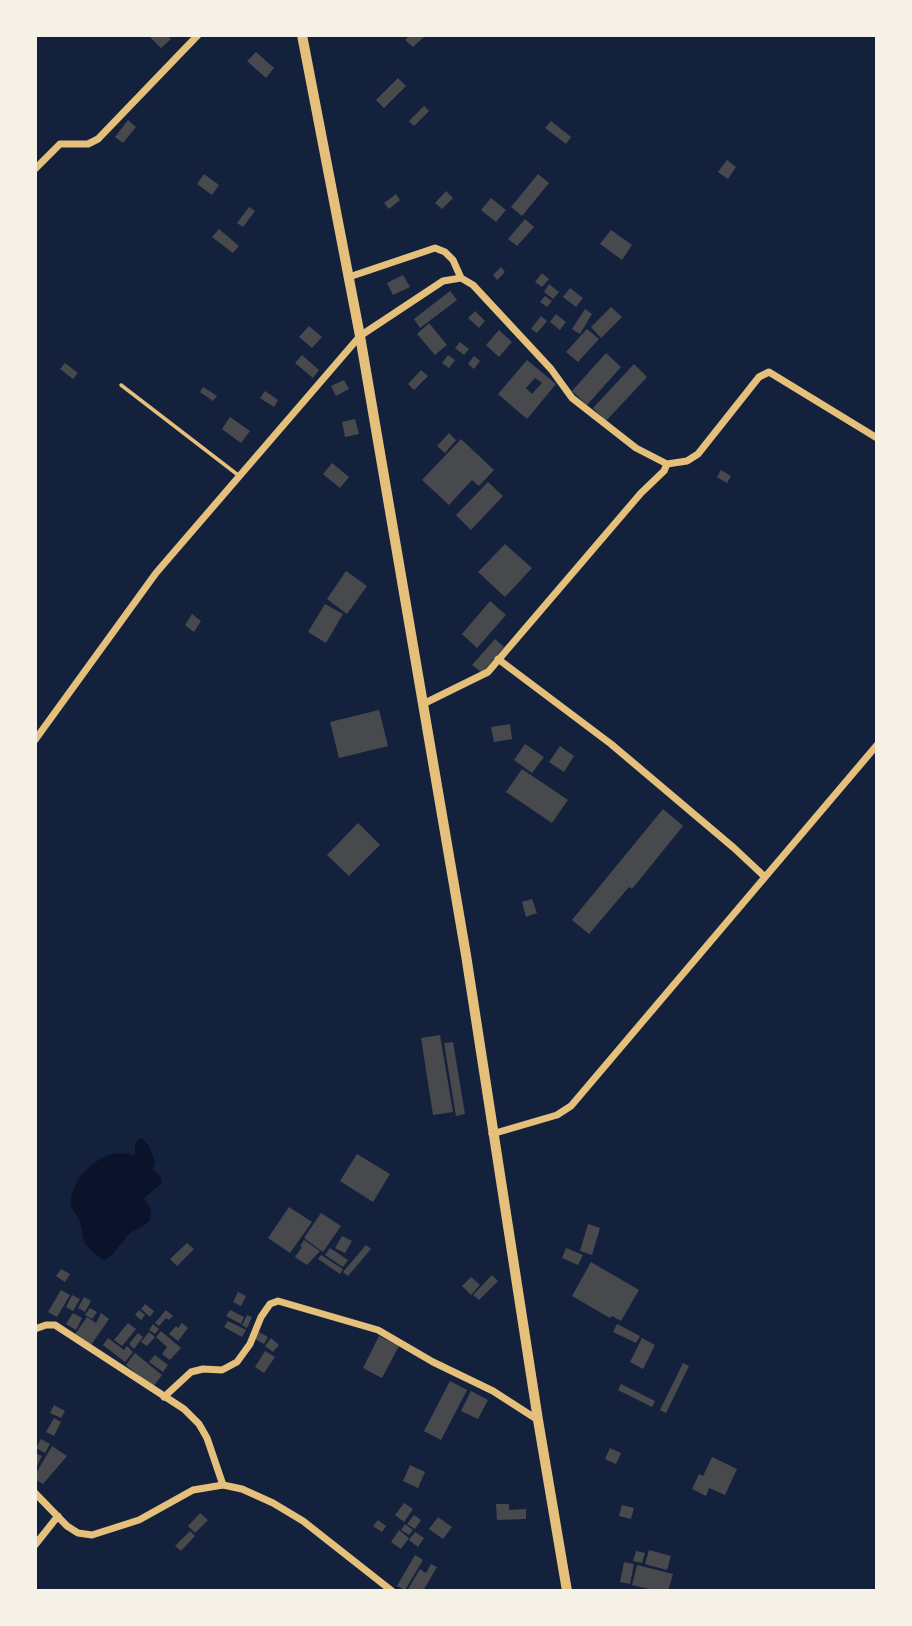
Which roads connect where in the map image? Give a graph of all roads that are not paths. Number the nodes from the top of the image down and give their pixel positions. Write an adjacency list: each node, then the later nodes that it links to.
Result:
1 (198, 35): 3 (street)
2 (302, 35): 4 (main road)
3 (35, 170)
4 (349, 276): 5 (street); 6 (main road)
5 (461, 278): 6 (street); 9 (street)
6 (360, 335): 10 (street); 12 (main road)
7 (121, 384): 10 (lane)
8 (877, 438): 9 (street)
9 (667, 464): 11 (street)
10 (240, 476): 13 (street)
11 (498, 659): 12 (street); 15 (street)
12 (423, 704): 16 (main road)
13 (35, 740)
14 (877, 745): 15 (street)
15 (765, 877): 16 (street)
16 (492, 1134): 19 (main road)
17 (35, 1329): 18 (street)
18 (164, 1397): 19 (street); 20 (street)
19 (538, 1420): 25 (main road)
20 (223, 1485): 22 (street); 24 (street)
21 (35, 1493): 22 (street)
22 (58, 1516): 23 (street)
23 (35, 1545)
24 (392, 1591)
25 (567, 1591)

